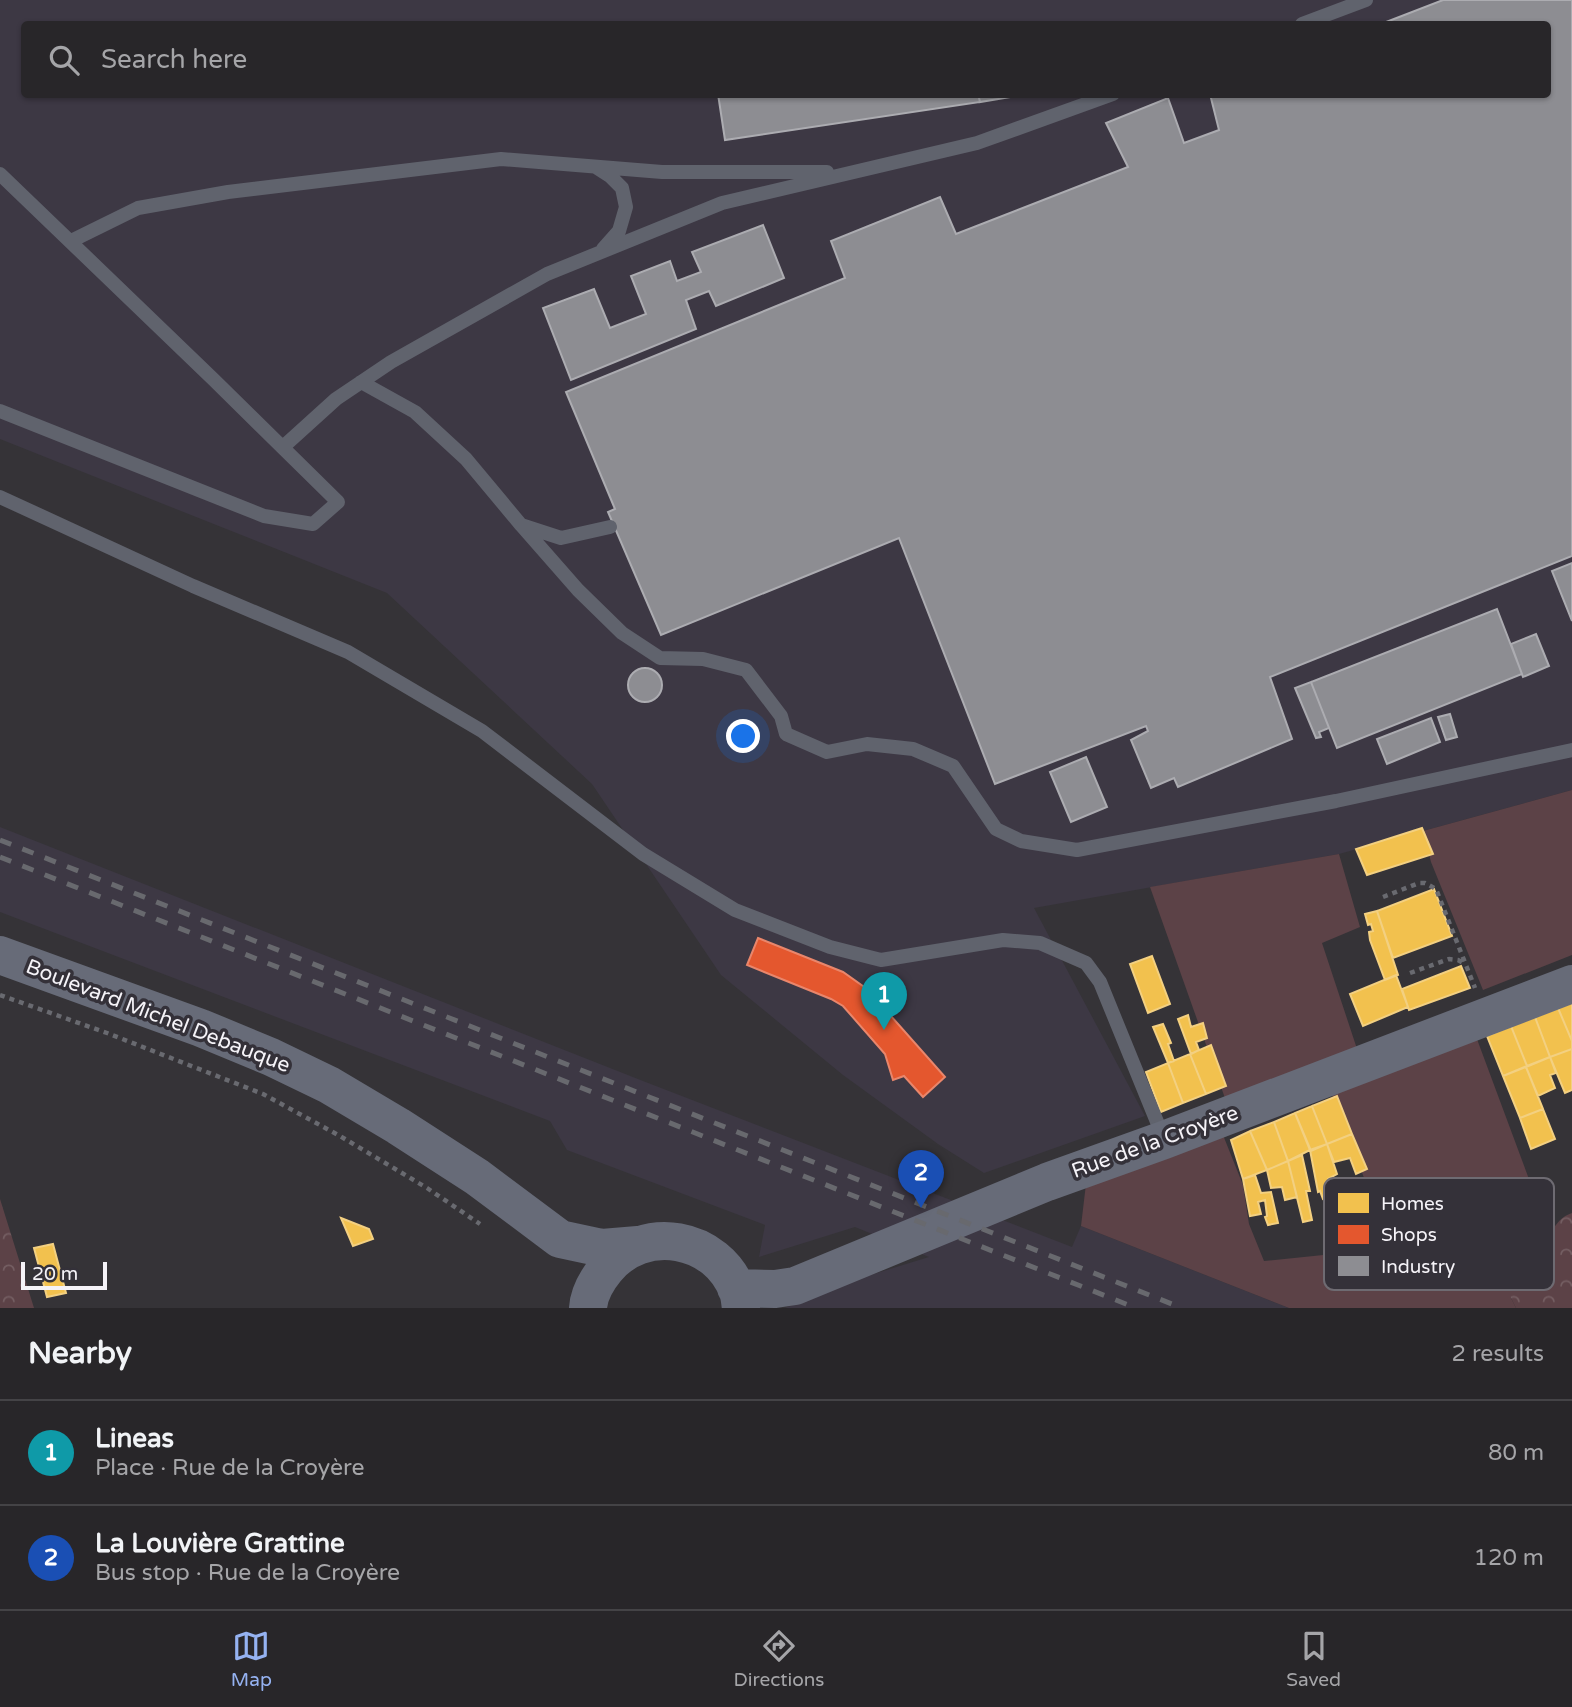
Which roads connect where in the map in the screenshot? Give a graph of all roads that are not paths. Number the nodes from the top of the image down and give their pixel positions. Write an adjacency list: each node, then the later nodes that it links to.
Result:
1 (1366, 0): 2 (lane)
2 (1310, 21)
3 (1102, 98): 5 (lane)
4 (595, 166): 5 (lane); 7 (lane); 8 (lane)
5 (852, 172): 8 (lane)
6 (0, 174): 7 (lane)
7 (71, 241): 11 (lane)
8 (600, 253): 9 (lane)
9 (361, 382): 11 (lane); 13 (lane)
10 (0, 411): 11 (lane)
11 (283, 447)
12 (0, 497): 18 (lane)
13 (521, 525): 14 (lane); 15 (lane)
14 (610, 527)
15 (1572, 750)
16 (0, 956): 19 (main road, Boulevard Michel Debauque)
17 (1572, 984): 18 (main road, Rue de la Croyère)
18 (1164, 1140): 21 (main road, Rue de la Croyère)
19 (560, 1239): 20 (main road, Boulevard Michel Debauque); 22 (main road, Boulevard Michel Debauque)
20 (638, 1245): 21 (main road, Boulevard Michel Debauque); 22 (main road)
21 (738, 1298)
22 (588, 1305)

